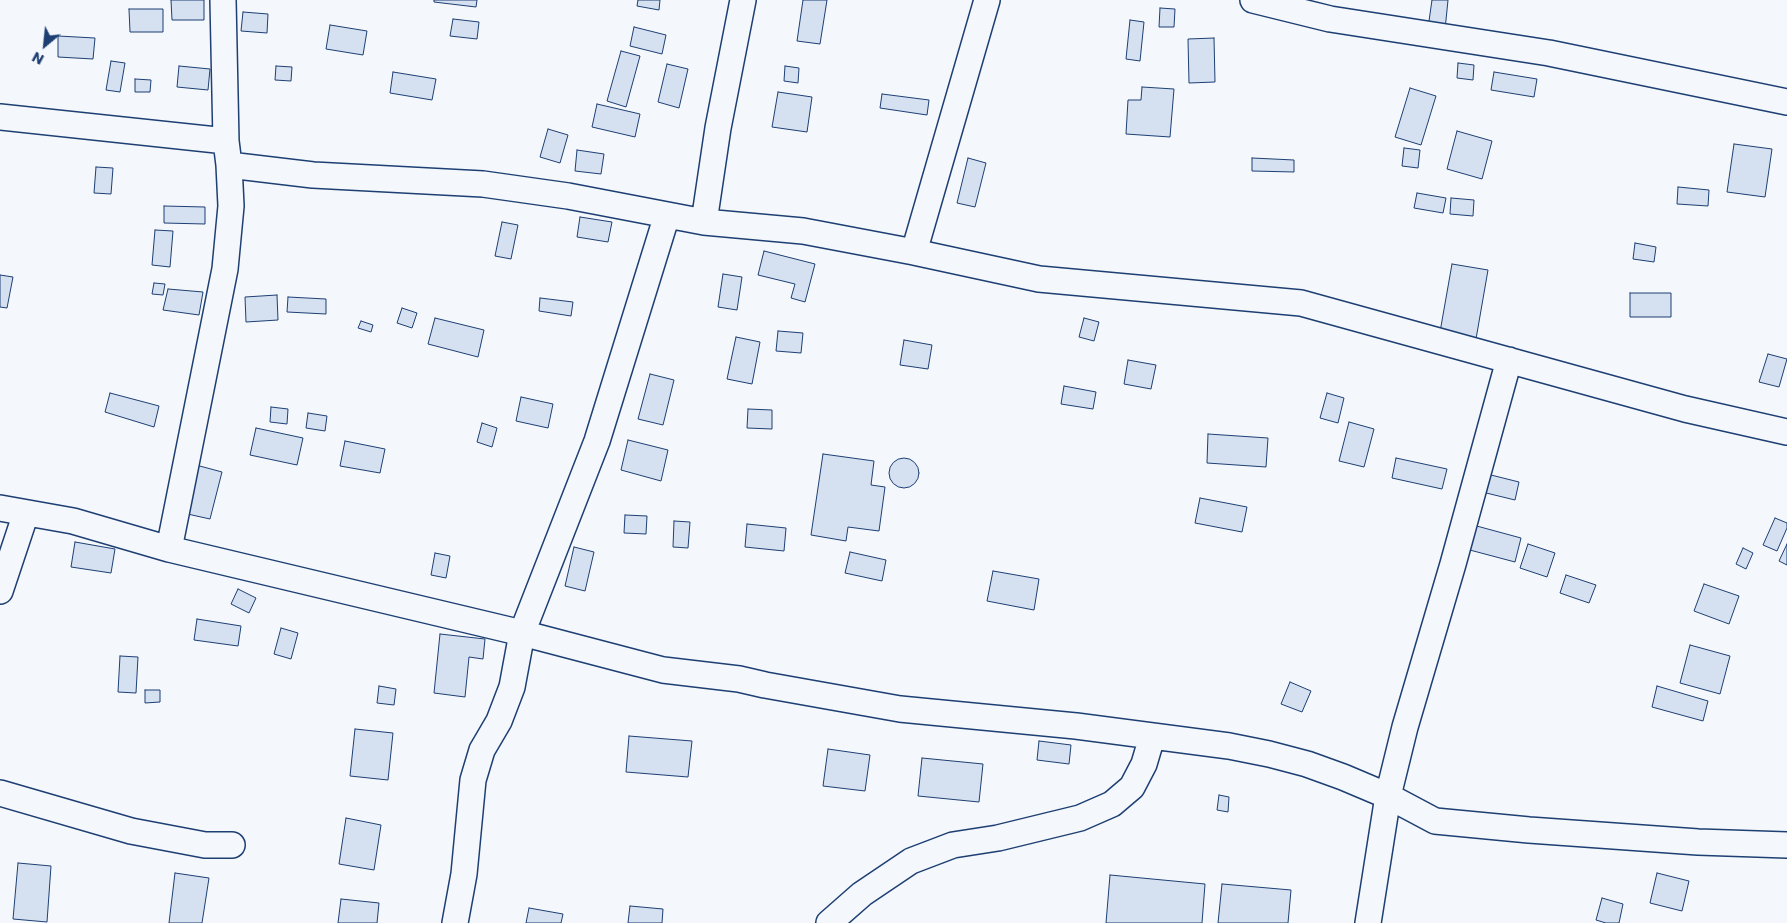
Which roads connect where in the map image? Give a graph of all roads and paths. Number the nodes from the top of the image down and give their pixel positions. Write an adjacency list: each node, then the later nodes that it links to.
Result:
1 (223, 0): 7 (street)
2 (743, 0): 9 (street)
3 (987, 0): 10 (street)
4 (1253, 0): 5 (street)
5 (1787, 102)
6 (0, 117): 7 (street)
7 (227, 153): 8 (street); 15 (street)
8 (667, 215): 9 (street); 17 (street)
9 (704, 222): 10 (street)
10 (914, 252): 11 (street)
11 (1509, 360): 12 (street); 20 (street)
12 (1787, 432)
13 (0, 508): 14 (street)
14 (26, 512): 15 (street); 16 (street)
15 (168, 549): 17 (street)
16 (0, 591)
17 (522, 632): 18 (street); 23 (street)
18 (1152, 738): 20 (street); 24 (street)
19 (0, 793): 21 (street)
20 (1388, 796): 22 (street); 25 (street)
21 (232, 845)
22 (1787, 845)
23 (455, 923)
24 (829, 923)
25 (1368, 923)

